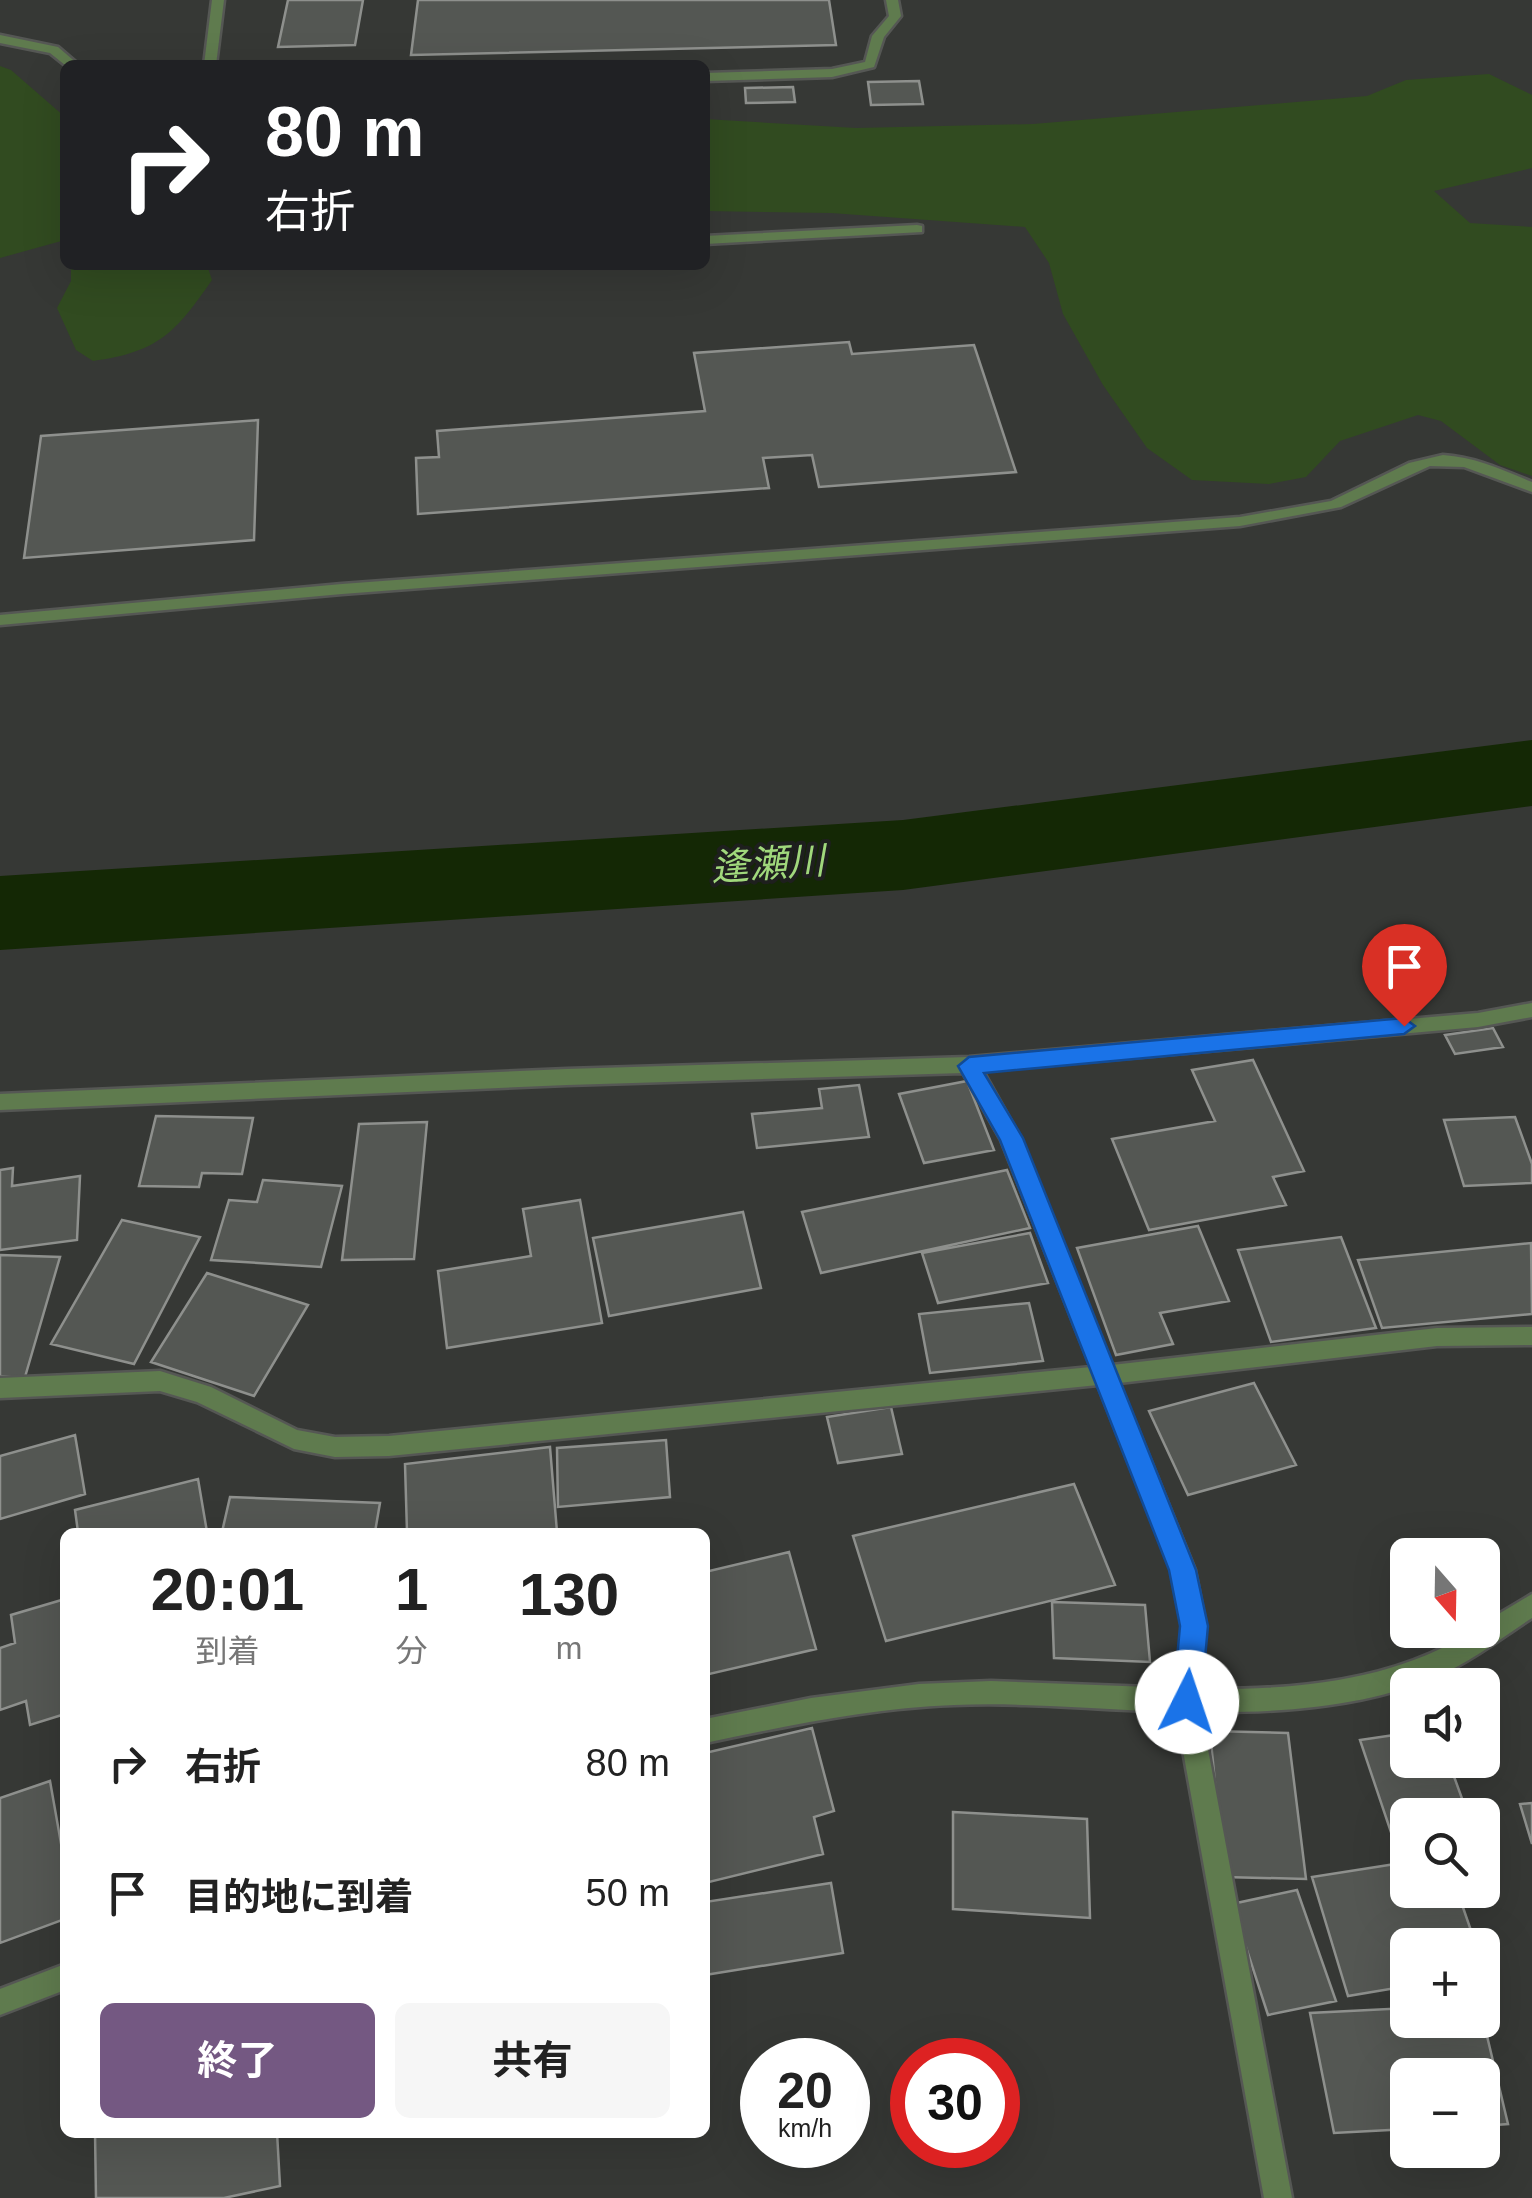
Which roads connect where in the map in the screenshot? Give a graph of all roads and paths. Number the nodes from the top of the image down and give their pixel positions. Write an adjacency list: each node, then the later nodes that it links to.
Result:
1 (218, 0): 5 (street)
2 (892, 0): 6 (street)
3 (0, 38): 4 (street)
4 (67, 60)
5 (211, 60)
6 (710, 76)
7 (916, 229): 8 (street)
8 (710, 240)
9 (1532, 487): 10 (street)
10 (0, 620)
11 (1532, 1010): 12 (street)
12 (969, 1066): 13 (street); 15 (street)
13 (0, 1102)
14 (1532, 1336): 15 (street)
15 (1105, 1374): 16 (street); 18 (street)
16 (0, 1388)
17 (1532, 1605): 18 (street)
18 (1187, 1702): 19 (street); 22 (street)
19 (710, 1730)
20 (60, 1978): 21 (street)
21 (0, 2002)
22 (1278, 2198)

